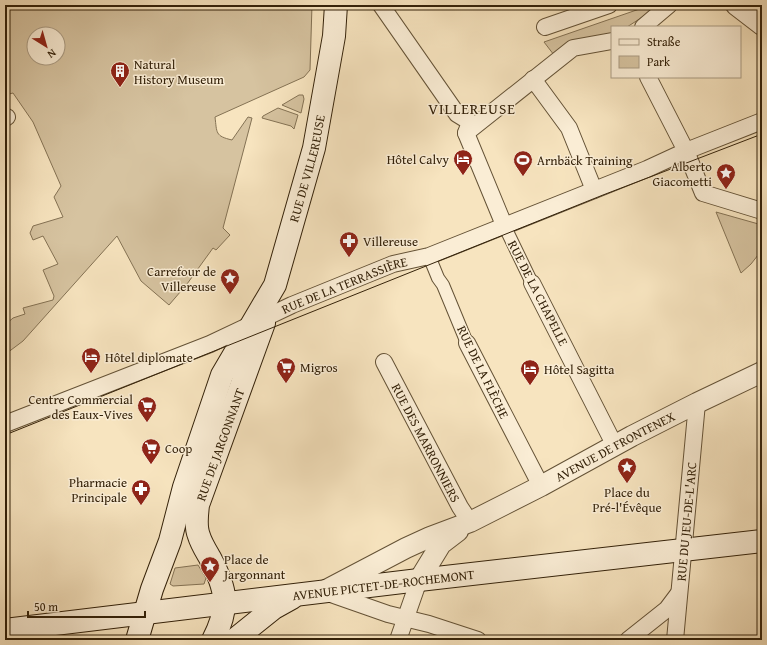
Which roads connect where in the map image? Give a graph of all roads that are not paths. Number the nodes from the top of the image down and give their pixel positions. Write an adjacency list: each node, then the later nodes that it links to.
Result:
1 (336, 5): 20 (main road, RUE DE VILLEREUSE)
2 (381, 5): 13 (street)
3 (609, 5): 8 (street)
4 (669, 5): 7 (street)
5 (736, 5): 6 (street)
6 (762, 25)
7 (644, 26)
8 (545, 27)
9 (611, 42): 11 (street)
10 (649, 78): 14 (street)
11 (533, 79): 13 (street); 15 (street)
12 (762, 121): 14 (street, RUE DE LA TERRASSIÈRE)
13 (466, 133): 17 (street)
14 (686, 151): 15 (street, RUE DE LA TERRASSIÈRE); 16 (street)
15 (594, 190): 17 (street, RUE DE LA TERRASSIÈRE)
16 (762, 211)
17 (504, 225): 18 (street, RUE DE LA TERRASSIÈRE); 19 (street, RUE DE LA CHAPELLE)
18 (429, 256): 20 (street, RUE DE LA TERRASSIÈRE); 21 (street, RUE DE LA FLÈCHE)
19 (532, 283): 26 (street, RUE DE LA CHAPELLE)
20 (259, 321): 25 (street, RUE DE LA TERRASSIÈRE); 28 (main road, RUE DE JARGONNANT); 30 (main road, RUE DE JARGONNANT)
21 (467, 343): 27 (street, RUE DE LA FLÈCHE)
22 (384, 362): 29 (street, RUE DES MARRONNIERS)
23 (762, 372): 24 (street, AVENUE DE FRONTENEX)
24 (697, 403): 26 (street, AVENUE DE FRONTENEX); 32 (street, RUE DU JEU-DE-L'ARC)
25 (5, 424)
26 (615, 446): 27 (street, AVENUE DE FRONTENEX)
27 (541, 486): 29 (street, AVENUE DE FRONTENEX)
28 (198, 505): 30 (main road); 33 (main road, RUE DE JARGONNANT)
29 (470, 522): 34 (street, AVENUE DE FRONTENEX); 35 (street, AVENUE DE FRONTENEX)
30 (170, 541): 33 (main road); 39 (main road, RUE DE JARGONNANT)
31 (762, 541): 32 (main road, AVENUE PICTET-DE-ROCHEMONT)
32 (683, 550): 34 (main road, AVENUE PICTET-DE-ROCHEMONT); 36 (street, RUE DU JEU-DE-L'ARC)
33 (210, 559): 38 (main road, RUE DE JARGONNANT)
34 (419, 580): 35 (main road, AVENUE PICTET-DE-ROCHEMONT); 40 (street)
35 (323, 592): 37 (main road, AVENUE PICTET-DE-ROCHEMONT); 40 (street)
36 (679, 593): 47 (street); 48 (street, RUE DU JEU-DE-L'ARC)
37 (300, 594): 38 (main road, AVENUE PICTET-DE-ROCHEMONT); 44 (main road)
38 (224, 604): 39 (main road, AVENUE PICTET-DE-ROCHEMONT); 43 (main road, RUE DE JARGONNANT)
39 (144, 614): 41 (main road, AVENUE PICTET-DE-ROCHEMONT); 42 (main road)
40 (405, 618): 45 (street); 46 (street)
41 (5, 630)
42 (137, 640)
43 (213, 640)
44 (234, 640)
45 (398, 640)
46 (478, 640)
47 (628, 640)
48 (675, 640)

